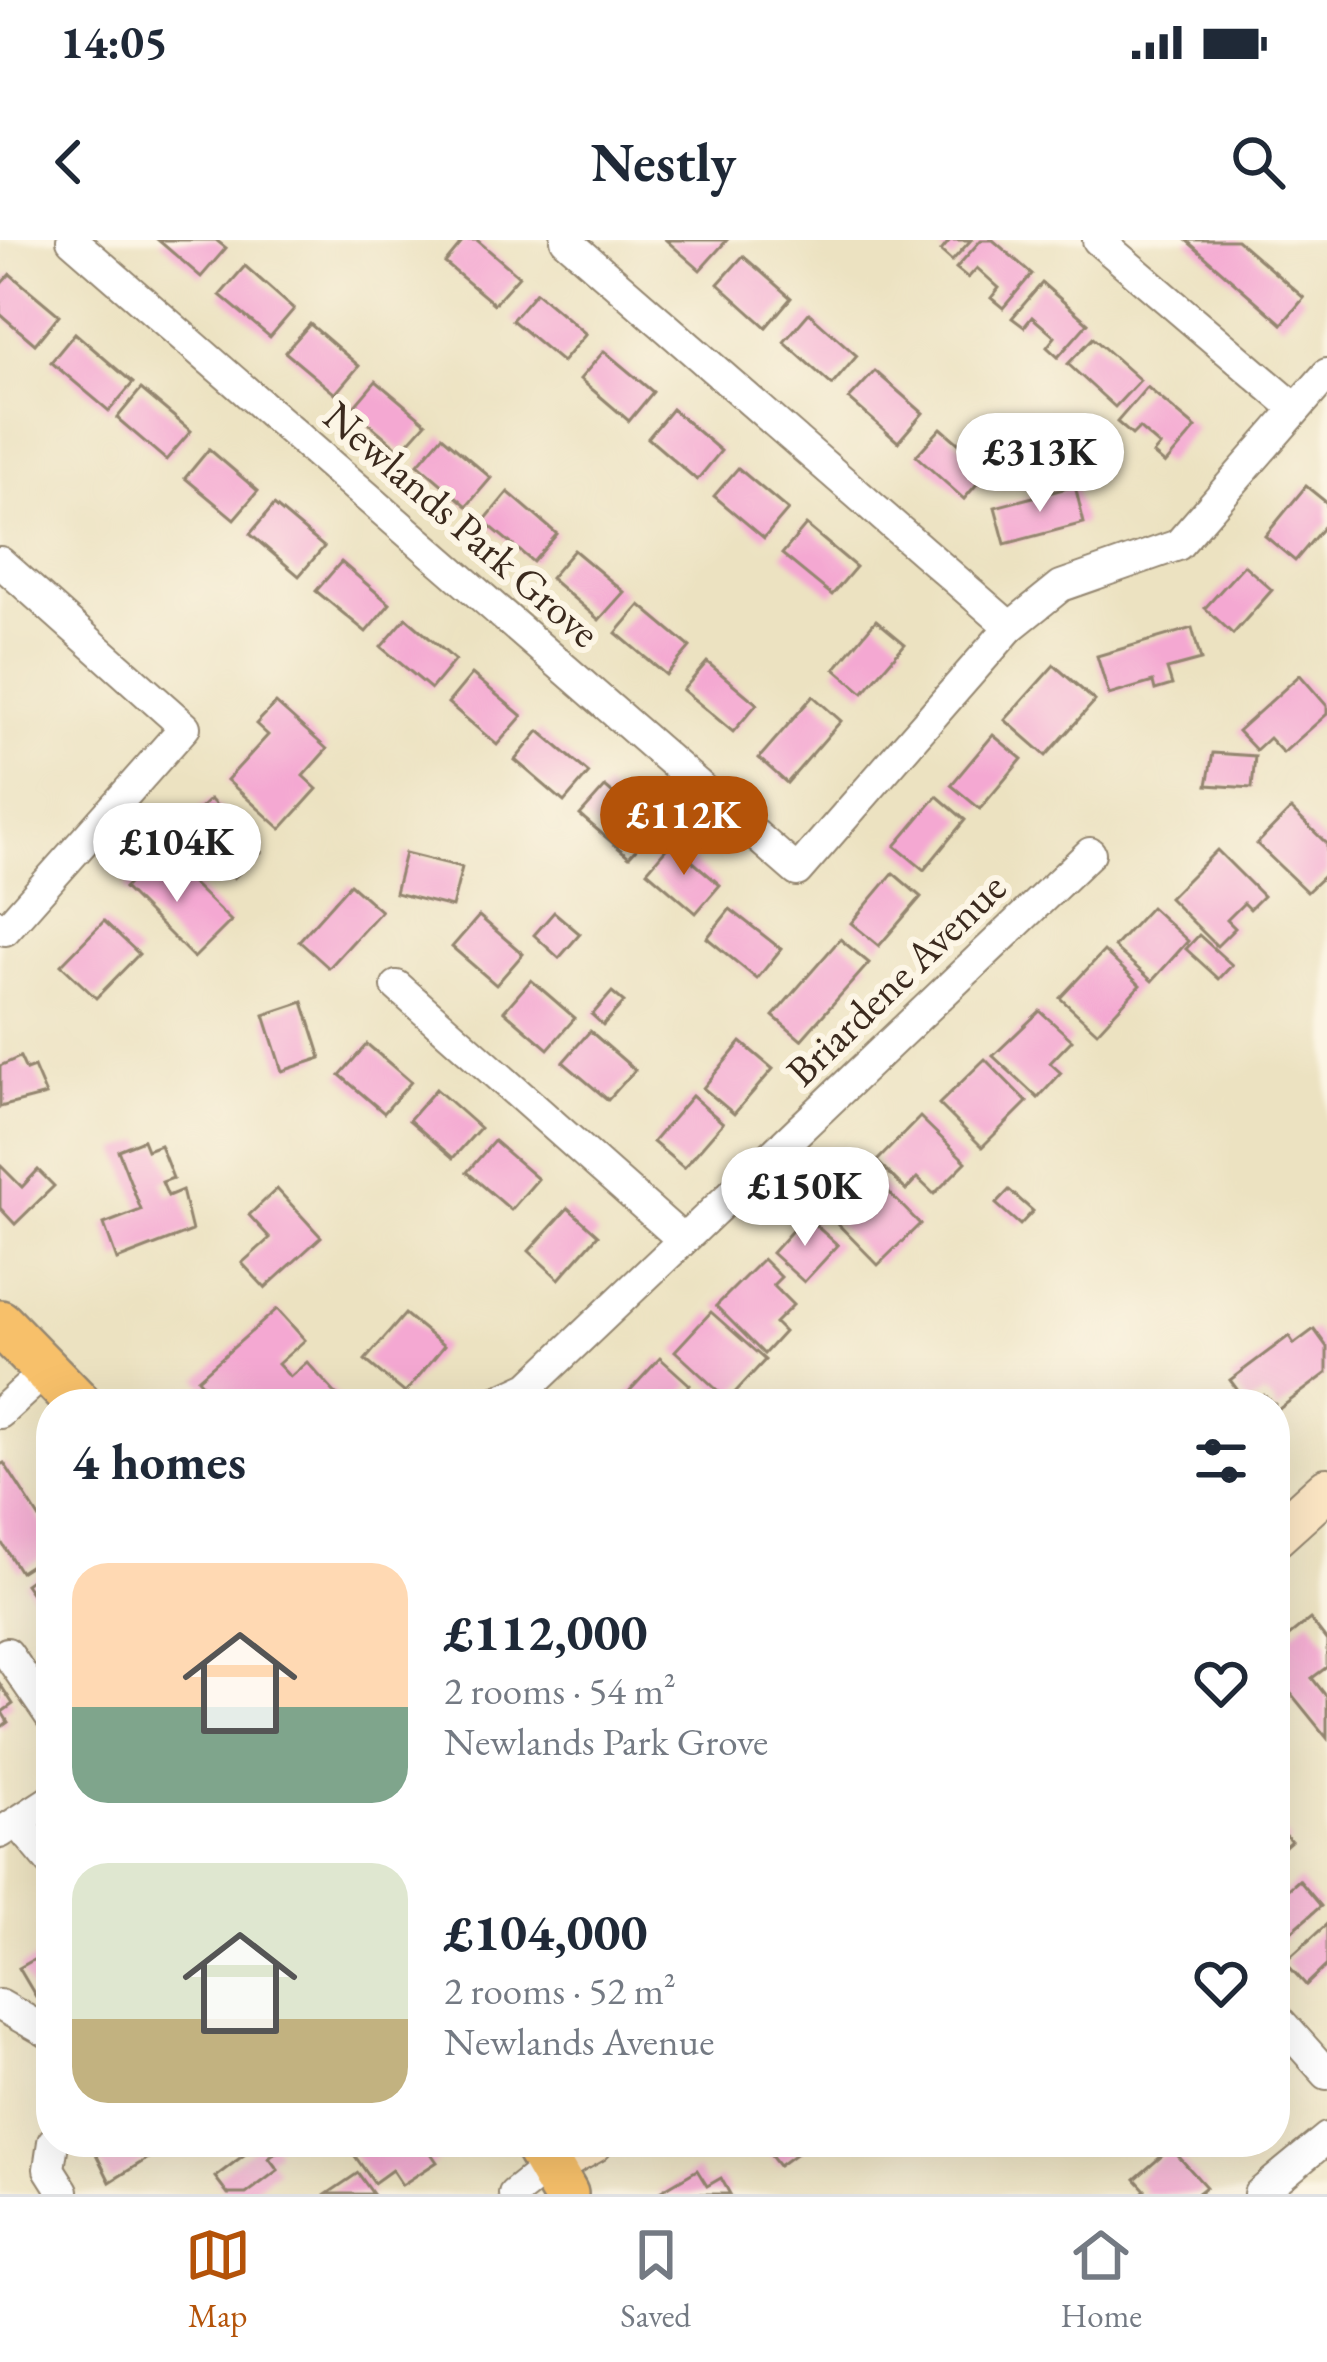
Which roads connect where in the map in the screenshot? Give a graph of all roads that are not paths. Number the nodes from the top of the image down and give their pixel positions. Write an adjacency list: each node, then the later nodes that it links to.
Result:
1 (72, 240): 7 (street, Newlands Park Grove)
2 (566, 240): 7 (street)
3 (1098, 240): 5 (street)
4 (1327, 374): 5 (street)
5 (1296, 410): 7 (street)
6 (0, 562): 9 (street)
7 (1010, 627)
8 (1090, 853): 11 (street, Briardene Avenue)
9 (0, 925)
10 (398, 986): 11 (street)
11 (682, 1240): 15 (street, Briardene Avenue)
12 (0, 1324): 13 (main road)
13 (49, 1368): 14 (main road); 16 (street)
14 (66, 1389)
15 (527, 1389)
16 (0, 1413)
17 (1327, 1489): 18 (street)
18 (1290, 1522)
19 (7, 1653): 20 (street)
20 (36, 1695)
21 (36, 1810): 22 (street)
22 (10, 1828): 23 (street)
23 (36, 1850)
24 (0, 2005): 25 (street)
25 (36, 2025)
26 (1290, 2032): 27 (street)
27 (1327, 2074)
28 (1327, 2138): 33 (street)
29 (50, 2157): 32 (street)
30 (568, 2157): 31 (street)
31 (540, 2174)
32 (63, 2192)
33 (1259, 2194)

